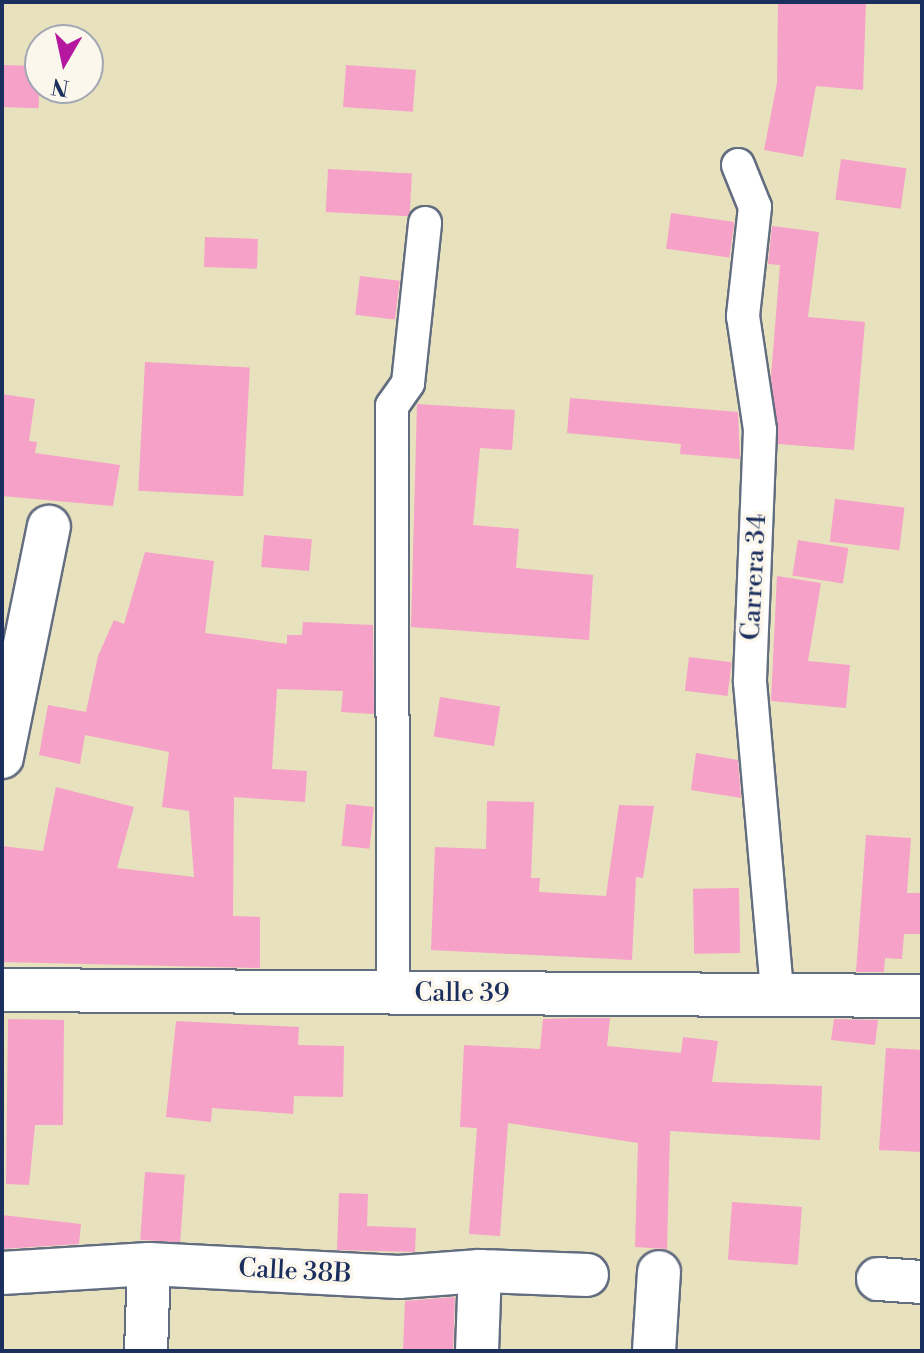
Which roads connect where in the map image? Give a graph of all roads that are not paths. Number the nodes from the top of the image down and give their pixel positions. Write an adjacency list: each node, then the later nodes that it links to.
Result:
1 (738, 165): 6 (street, Carrera 34)
2 (425, 223): 7 (street)
3 (49, 527): 4 (street)
4 (2, 757)
5 (2, 990): 7 (street, Calle 39)
6 (777, 993): 7 (street, Calle 39); 8 (street, Calle 39)
7 (393, 995)
8 (922, 996)
9 (149, 1264): 10 (street, Calle 38B); 12 (street, Calle 38B); 16 (street)
10 (480, 1271): 13 (street, Calle 38B); 17 (street)
11 (659, 1272): 18 (street)
12 (2, 1273)
13 (587, 1275)
14 (878, 1279): 15 (street)
15 (922, 1282)
16 (146, 1351)
17 (477, 1351)
18 (654, 1351)

